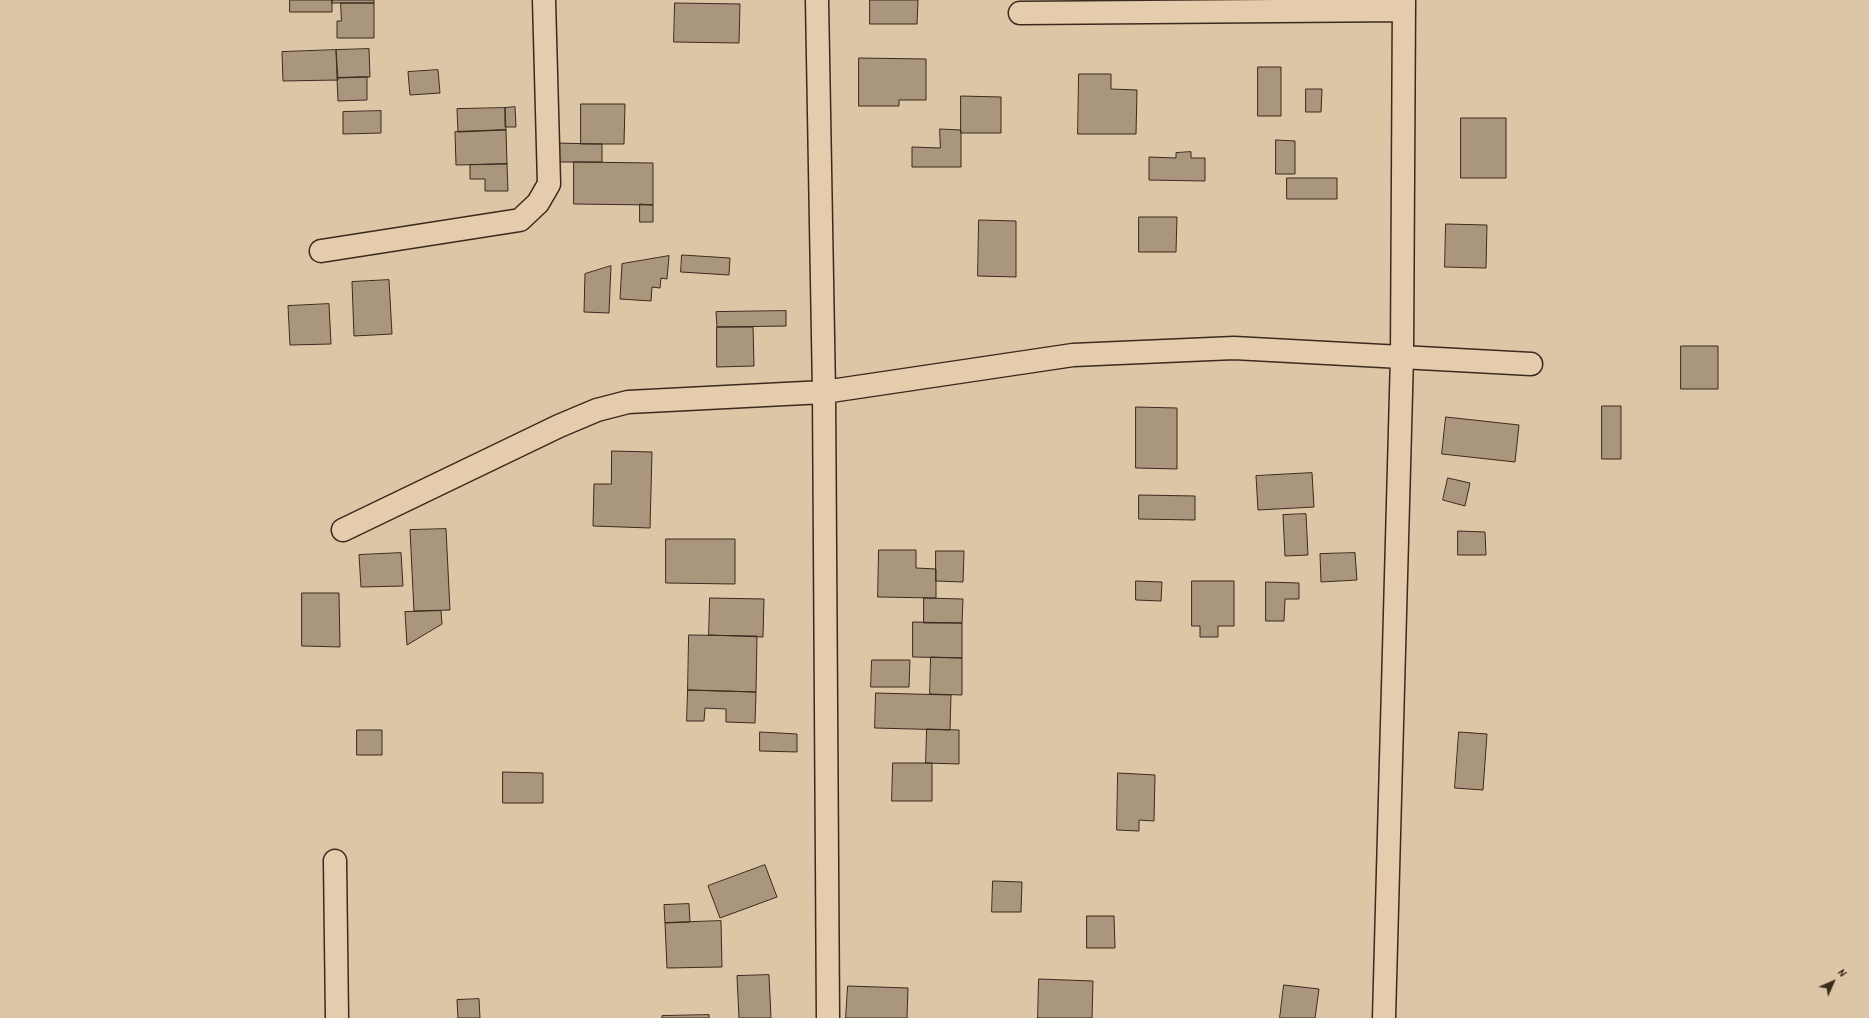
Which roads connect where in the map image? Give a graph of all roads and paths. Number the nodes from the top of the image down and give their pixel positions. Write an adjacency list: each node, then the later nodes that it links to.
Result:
1 (544, 0): 5 (street)
2 (817, 0): 8 (street)
3 (1404, 5): 4 (street); 6 (street)
4 (1020, 13)
5 (321, 252)
6 (1402, 356): 7 (street); 8 (street); 13 (street)
7 (1531, 364)
8 (824, 392): 9 (street); 12 (street)
9 (343, 530)
10 (334, 861): 11 (street)
11 (337, 1018)
12 (828, 1018)
13 (1384, 1018)

